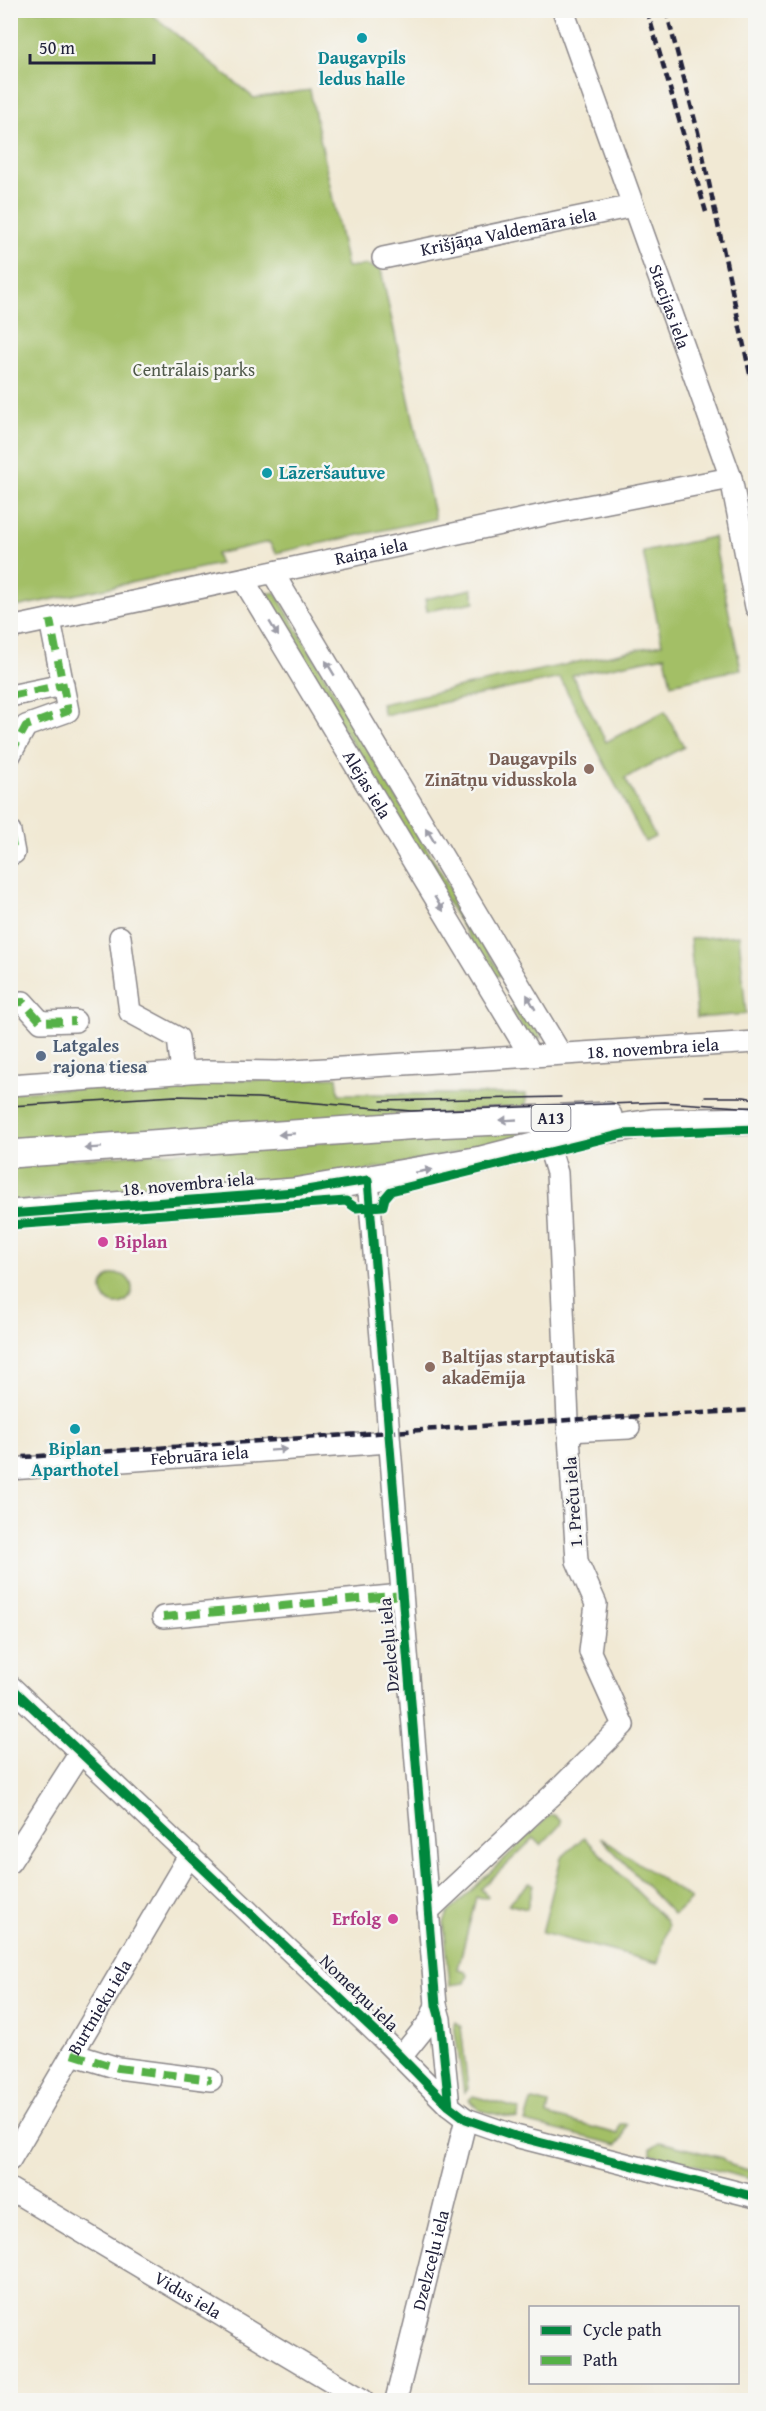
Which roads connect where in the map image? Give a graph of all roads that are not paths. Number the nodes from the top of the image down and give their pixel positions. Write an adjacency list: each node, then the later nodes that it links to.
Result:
1 (563, 10): 2 (street, Stacijas iela)
2 (633, 206): 3 (street, Krišjāņa Valdemāra iela); 4 (street, Stacijas iela)
3 (383, 258)
4 (731, 478): 5 (street, Raiņa iela); 7 (street, Stacijas iela)
5 (273, 573): 6 (street, Raiņa iela); 16 (street, Alejas iela, one-way to 5)
6 (243, 579): 8 (street, Raiņa iela); 17 (street, Alejas iela, one-way to 17)
7 (756, 607)
8 (50, 620): 9 (street, Raiņa iela); 10 (street)
9 (10, 628)
10 (63, 685): 11 (street); 12 (street)
11 (10, 696)
12 (10, 755)
13 (10, 832): 14 (street)
14 (10, 853)
15 (120, 937): 23 (street)
16 (514, 975): 17 (street); 21 (street, Alejas iela, one-way to 16)
17 (491, 990): 22 (street, Alejas iela)
18 (10, 1003): 19 (street)
19 (75, 1021)
20 (756, 1042): 21 (street, 18. novembra iela)
21 (560, 1053): 22 (street, 18. novembra iela)
22 (530, 1055): 23 (street, 18. novembra iela)
23 (182, 1073): 24 (street, 18. novembra iela)
24 (10, 1085)
25 (756, 1108): 28 (main road, A13, one-way to 28)
26 (756, 1120): 27 (main road, 18. novembra iela / A13)
27 (548, 1143): 29 (main road, 18. novembra iela / A13, one-way to 27); 32 (street, 1. Preču iela)
28 (10, 1154)
29 (368, 1180): 30 (main road, 18. novembra iela / A13); 33 (street, Dzelceļu iela)
30 (10, 1214)
31 (629, 1428): 32 (street)
32 (568, 1431): 41 (street, 1. Preču iela)
33 (389, 1442): 34 (street, Februāra iela, one-way to 33); 35 (street, Dzelceļu iela)
34 (10, 1469)
35 (402, 1595): 36 (street); 41 (street, Dzelceļu iela)
36 (164, 1617)
37 (10, 1686): 38 (street, Nometņu iela)
38 (80, 1753): 39 (street, Nometņu iela); 40 (street)
39 (190, 1854): 43 (street, Burtnieku iela); 44 (street, Nometņu iela)
40 (10, 1862)
41 (428, 1911): 42 (street, Dzelceļu iela)
42 (436, 2005): 44 (street); 46 (street, Dzelceļu iela)
43 (72, 2054): 45 (street); 48 (street, Burtnieku iela)
44 (401, 2057): 46 (street, Nometņu iela)
45 (211, 2080)
46 (449, 2106): 47 (street, Nometņu iela)
47 (466, 2119): 50 (street, Nometņu iela); 52 (street, Dzelzceļu iela)
48 (10, 2160)
49 (10, 2189): 51 (street, Vidus iela)
50 (756, 2197)
51 (363, 2400)
52 (396, 2400)

